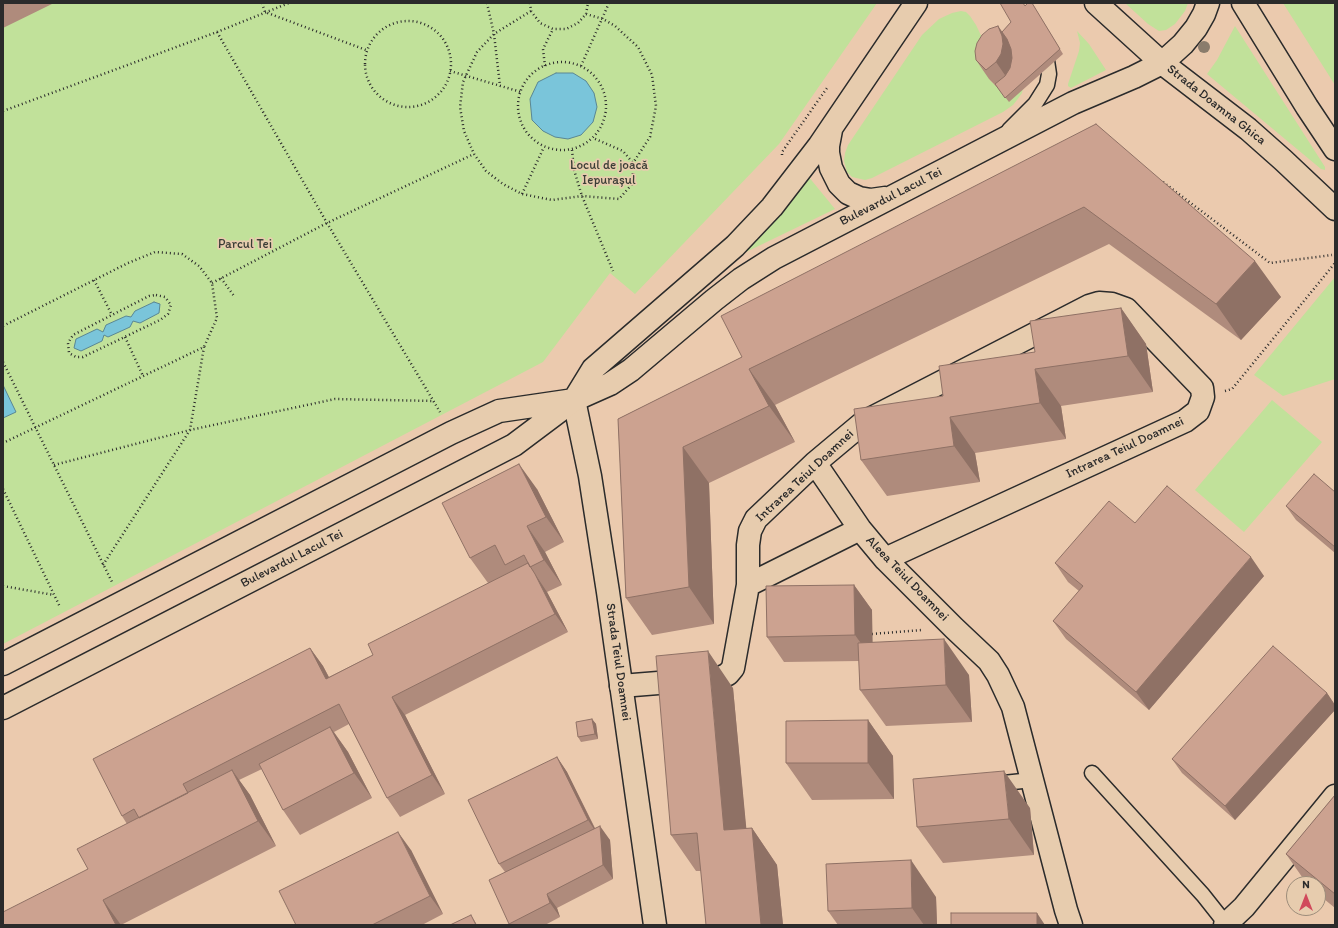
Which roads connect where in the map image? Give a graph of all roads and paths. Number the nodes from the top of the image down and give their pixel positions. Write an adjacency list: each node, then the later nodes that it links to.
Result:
1 (262, 3): 12 (path)
2 (289, 3): 12 (path)
3 (487, 3): 17 (path)
4 (530, 3): 11 (path)
5 (588, 3): 13 (path)
6 (609, 3): 14 (path)
7 (916, 3): 28 (main road, Bulevardul Lacul Tei)
8 (1096, 3): 20 (main road, Strada Doamna Ghica)
9 (1208, 3): 20 (main road, Bulevardul Lacul Tei)
10 (1243, 3): 32 (main road)
11 (531, 11): 15 (path); 17 (path)
12 (265, 12): 16 (path); 18 (path)
13 (586, 14): 14 (path); 15 (path)
14 (603, 19): 22 (path); 35 (path)
15 (553, 29): 21 (path)
16 (217, 32): 27 (path); 41 (path)
17 (494, 34): 24 (path); 25 (path)
18 (366, 50): 23 (path); 23 (path)
19 (1046, 54): 30 (lane)
20 (1162, 63): 30 (main road, Bulevardul Lacul Tei); 40 (main road, Strada Doamna Ghica)
21 (545, 66): 22 (path); 26 (path)
22 (581, 66): 29 (path)
23 (450, 71): 24 (path)
24 (466, 76): 25 (path); 34 (path)
25 (500, 86): 26 (path)
26 (521, 92): 31 (path)
27 (3, 111)
28 (834, 124): 38 (main road); 56 (main road, Bulevardul Lacul Tei)
29 (593, 138): 33 (path); 35 (path)
30 (999, 141): 38 (main road, Bulevardul Lacul Tei)
31 (544, 147): 33 (path); 37 (path)
32 (1335, 149)
33 (572, 150): 39 (path)
34 (474, 154): 37 (path); 41 (path)
35 (633, 163): 39 (path)
36 (1157, 178): 42 (path)
37 (522, 194): 39 (path)
38 (895, 194): 56 (main road, Bulevardul Lacul Tei)
39 (582, 196): 44 (path)
40 (1335, 209)
41 (327, 223): 45 (path); 57 (path)
42 (1332, 255)
43 (1335, 263): 55 (path)
44 (613, 271)
45 (221, 278): 47 (path); 48 (path)
46 (94, 280): 47 (path); 49 (path); 50 (path)
47 (212, 283): 52 (path)
48 (234, 296)
49 (112, 315): 51 (path); 51 (path)
50 (3, 326)
51 (125, 337): 54 (path)
52 (204, 347): 54 (path); 59 (path)
53 (3, 362): 58 (path)
54 (143, 376): 58 (path)
55 (1203, 397): 62 (main road, Intrarea Teiul Doamnei); 66 (main road, Intrarea Teiul Doamnei)
56 (574, 400): 60 (main road, Bulevardul Lacul Tei); 76 (main road, Strada Teiul Doamnei); 77 (main road, Bulevardul Lacul Tei)
57 (434, 401): 59 (path); 60 (path)
58 (36, 427): 61 (path); 63 (path)
59 (190, 430): 63 (path); 67 (path)
60 (451, 433): 75 (main road, Bulevardul Lacul Tei)
61 (3, 443)
62 (815, 463): 65 (main road); 68 (main road, Intrarea Teiul Doamnei)
63 (54, 465): 67 (path)
64 (3, 489): 71 (path)
65 (860, 529): 66 (main road, Aleea Teiul Doamnei); 68 (main road, Aleea Teiul Doamnei)
66 (885, 558): 73 (main road, Aleea Teiul Doamnei)
67 (103, 565): 70 (path)
68 (748, 585): 76 (main road)
69 (3, 586): 71 (path)
70 (114, 586)
71 (55, 595): 72 (path)
72 (63, 613)
73 (954, 628): 74 (path); 79 (main road, Aleea Teiul Doamnei)
74 (872, 634)
75 (3, 664)
76 (621, 686): 82 (main road, Strada Teiul Doamnei)
77 (3, 708)
78 (1092, 773): 84 (lane)
79 (1032, 780): 80 (lane); 83 (main road, Aleea Teiul Doamnei)
80 (979, 785)
81 (1335, 796): 84 (main road)
82 (655, 925)
83 (1071, 925)
84 (1226, 925)

